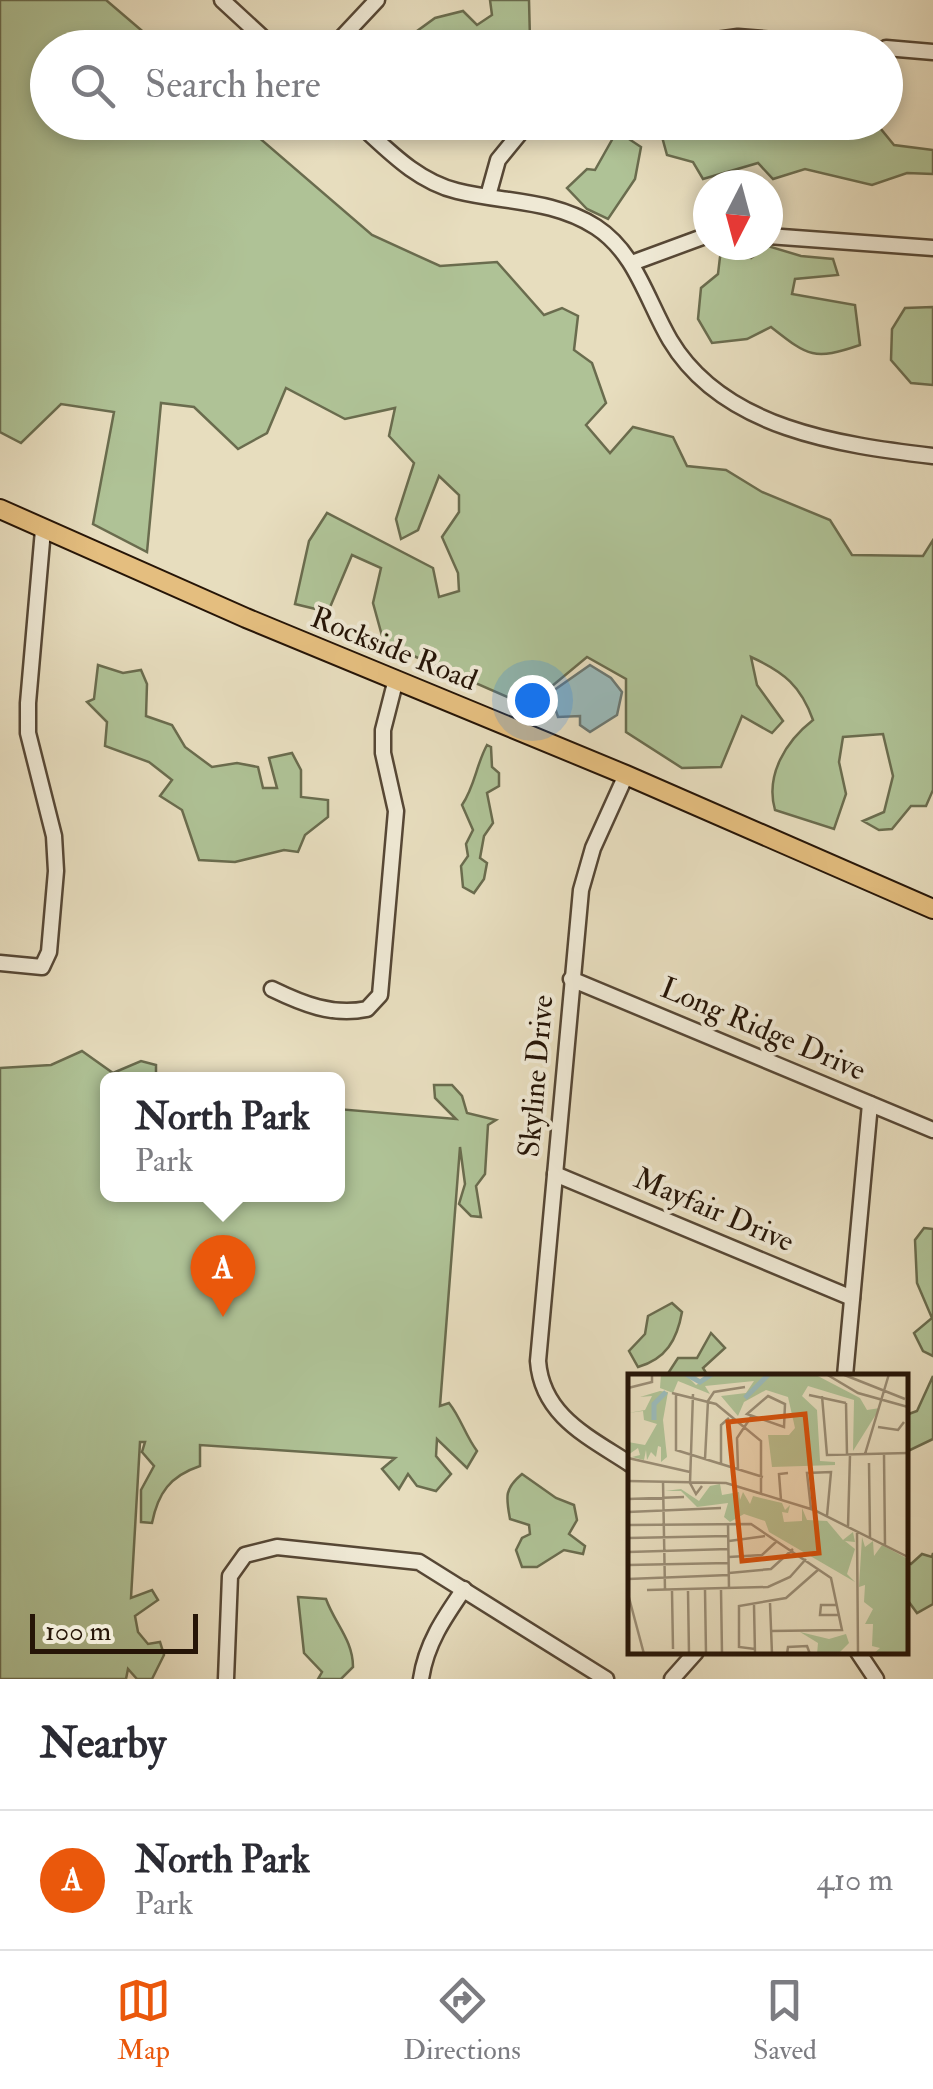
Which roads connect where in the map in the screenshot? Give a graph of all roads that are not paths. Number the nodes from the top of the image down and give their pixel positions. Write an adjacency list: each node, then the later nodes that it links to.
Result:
1 (222, 0): 3 (street)
2 (378, 0): 4 (street)
3 (254, 30)
4 (349, 30)
5 (903, 49): 6 (street)
6 (933, 52)
7 (377, 140): 9 (street)
8 (514, 140): 9 (street)
9 (488, 196): 13 (street)
10 (783, 237): 12 (street)
11 (693, 241): 13 (street)
12 (933, 248)
13 (632, 263): 14 (street)
14 (933, 456)
15 (0, 509): 16 (main road, Rockside Road)
16 (43, 530): 17 (main road, Rockside Road); 20 (street)
17 (396, 679): 18 (main road, Rockside Road); 22 (street)
18 (626, 775): 19 (main road, Rockside Road); 21 (street, Skyline Drive)
19 (933, 909)
20 (0, 963)
21 (572, 979): 23 (street, Long Ridge Drive); 25 (street, Skyline Drive)
22 (272, 989)
23 (870, 1104): 24 (street, Long Ridge Drive); 26 (street)
24 (933, 1130)
25 (555, 1174): 26 (street, Mayfair Drive); 28 (street, Skyline Drive)
26 (852, 1298): 27 (street)
27 (845, 1374)
28 (628, 1463)
29 (464, 1589): 32 (street); 33 (street); 34 (street)
30 (694, 1654): 35 (street)
31 (859, 1654): 36 (street)
32 (226, 1679)
33 (421, 1679)
34 (606, 1679)
35 (672, 1679)
36 (876, 1679)

